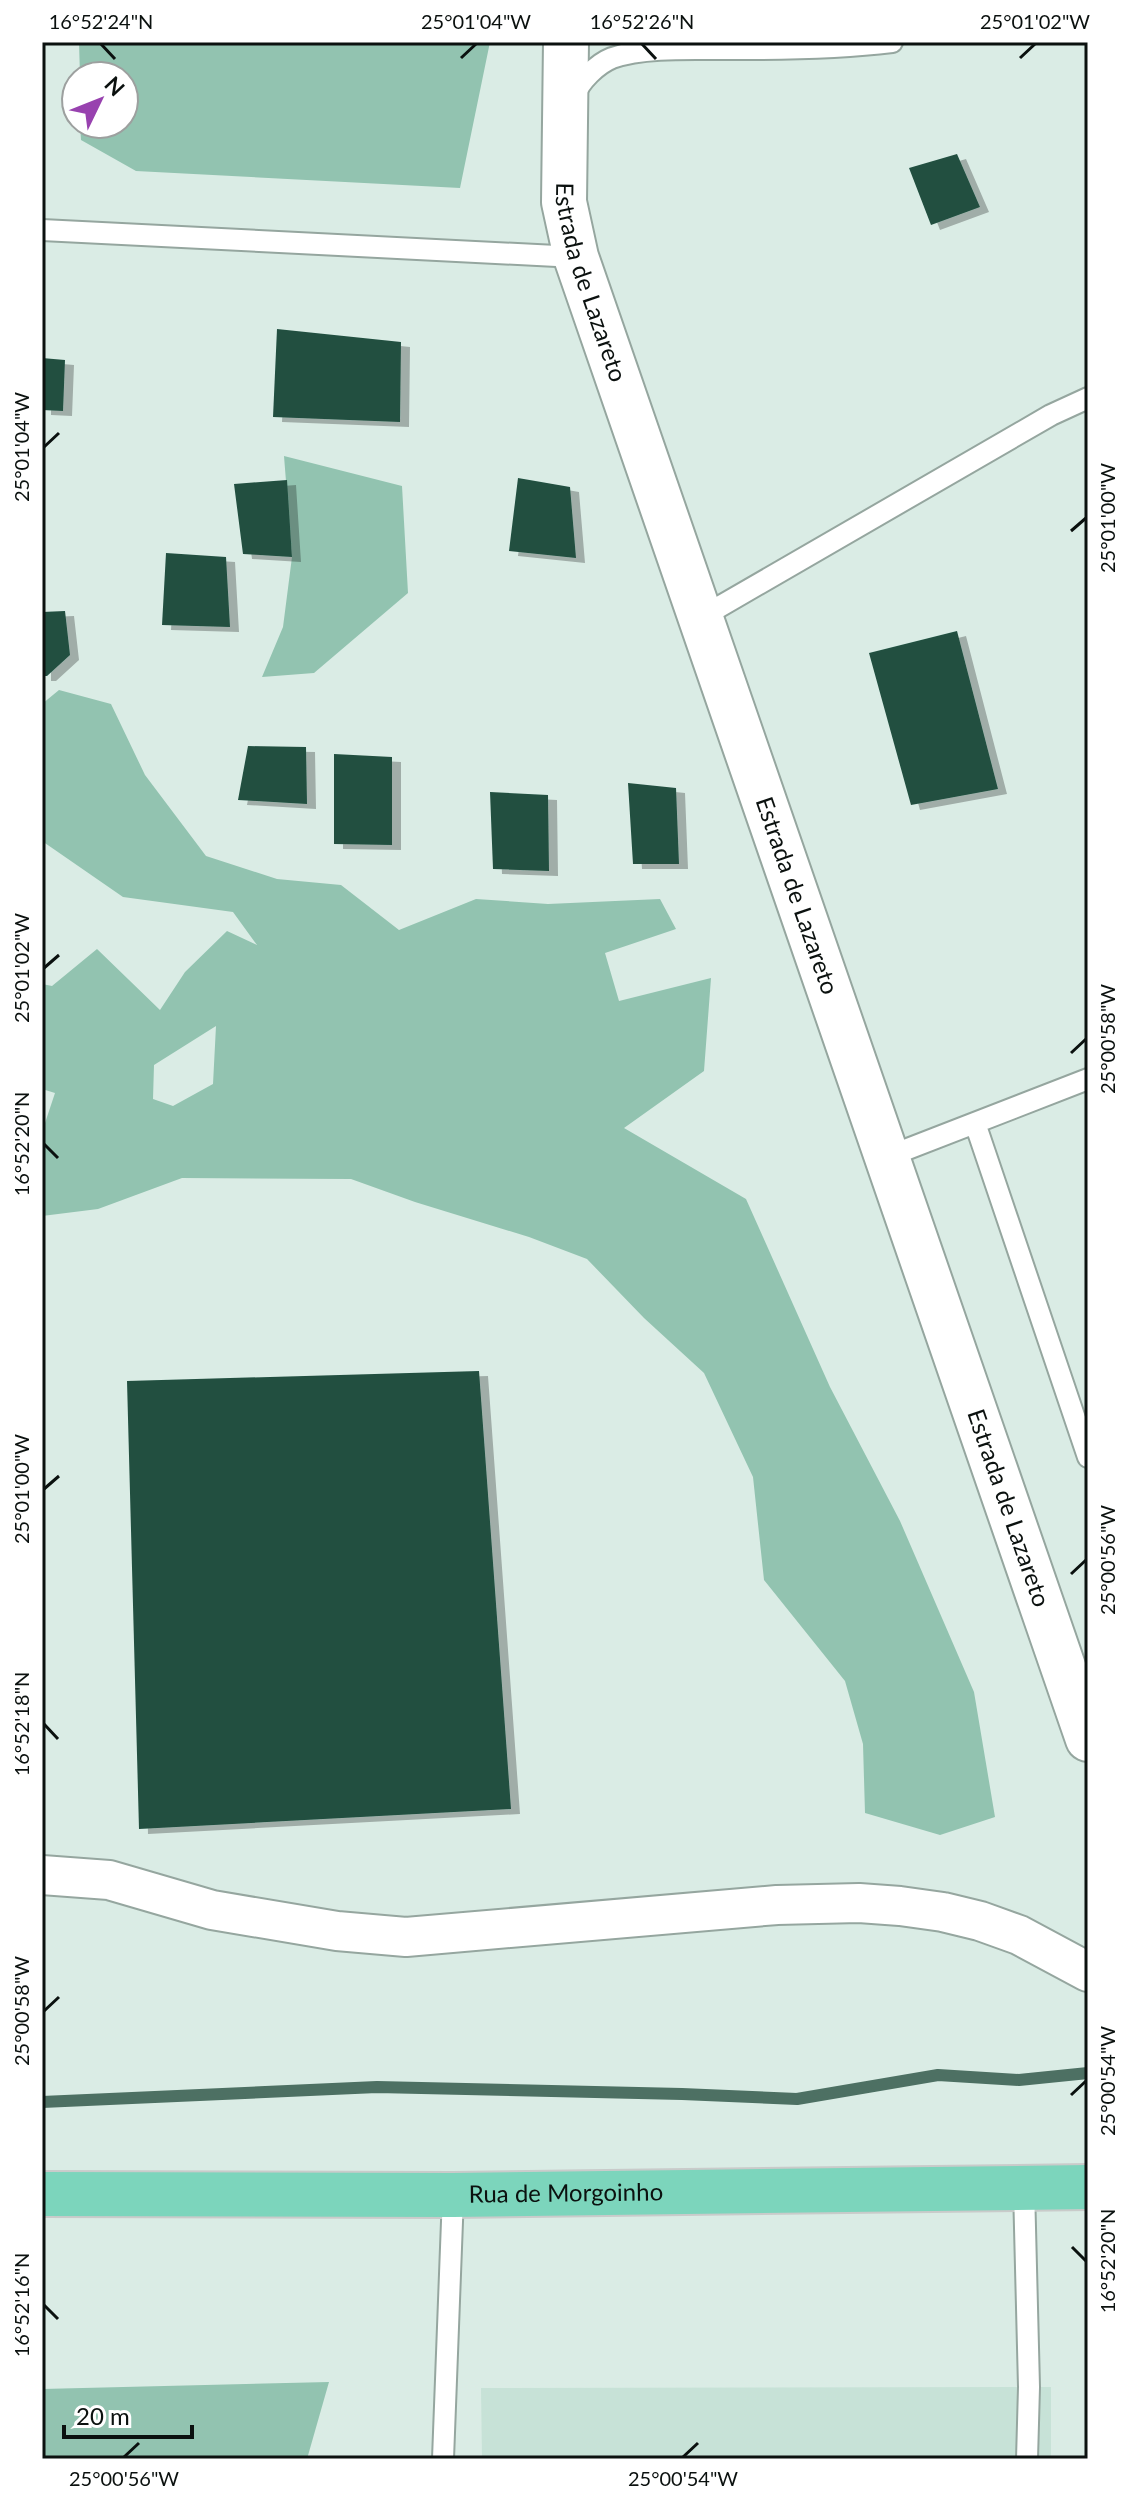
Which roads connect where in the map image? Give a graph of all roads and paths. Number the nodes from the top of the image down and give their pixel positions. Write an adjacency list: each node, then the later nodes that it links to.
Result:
1 (566, 42): 3 (street, Estrada de Lazareto)
2 (892, 42): 3 (lane)
3 (565, 116): 5 (street, Estrada de Lazareto)
4 (42, 230): 5 (lane)
5 (576, 257): 7 (street, Estrada de Lazareto)
6 (1088, 398): 7 (lane)
7 (700, 618): 10 (street, Estrada de Lazareto)
8 (1088, 1079): 9 (lane)
9 (975, 1123): 10 (lane); 11 (lane)
10 (887, 1157): 12 (street, Estrada de Lazareto)
11 (1088, 1457)
12 (1088, 1739)
13 (42, 1875): 14 (street)
14 (1088, 1972)
15 (1088, 2187): 16 (main road, Rua de Morgoinho)
16 (1024, 2188): 18 (main road, Rua de Morgoinho); 20 (lane)
17 (42, 2194): 18 (main road, Rua de Morgoinho)
18 (453, 2195): 19 (lane)
19 (443, 2459)
20 (1027, 2459)

